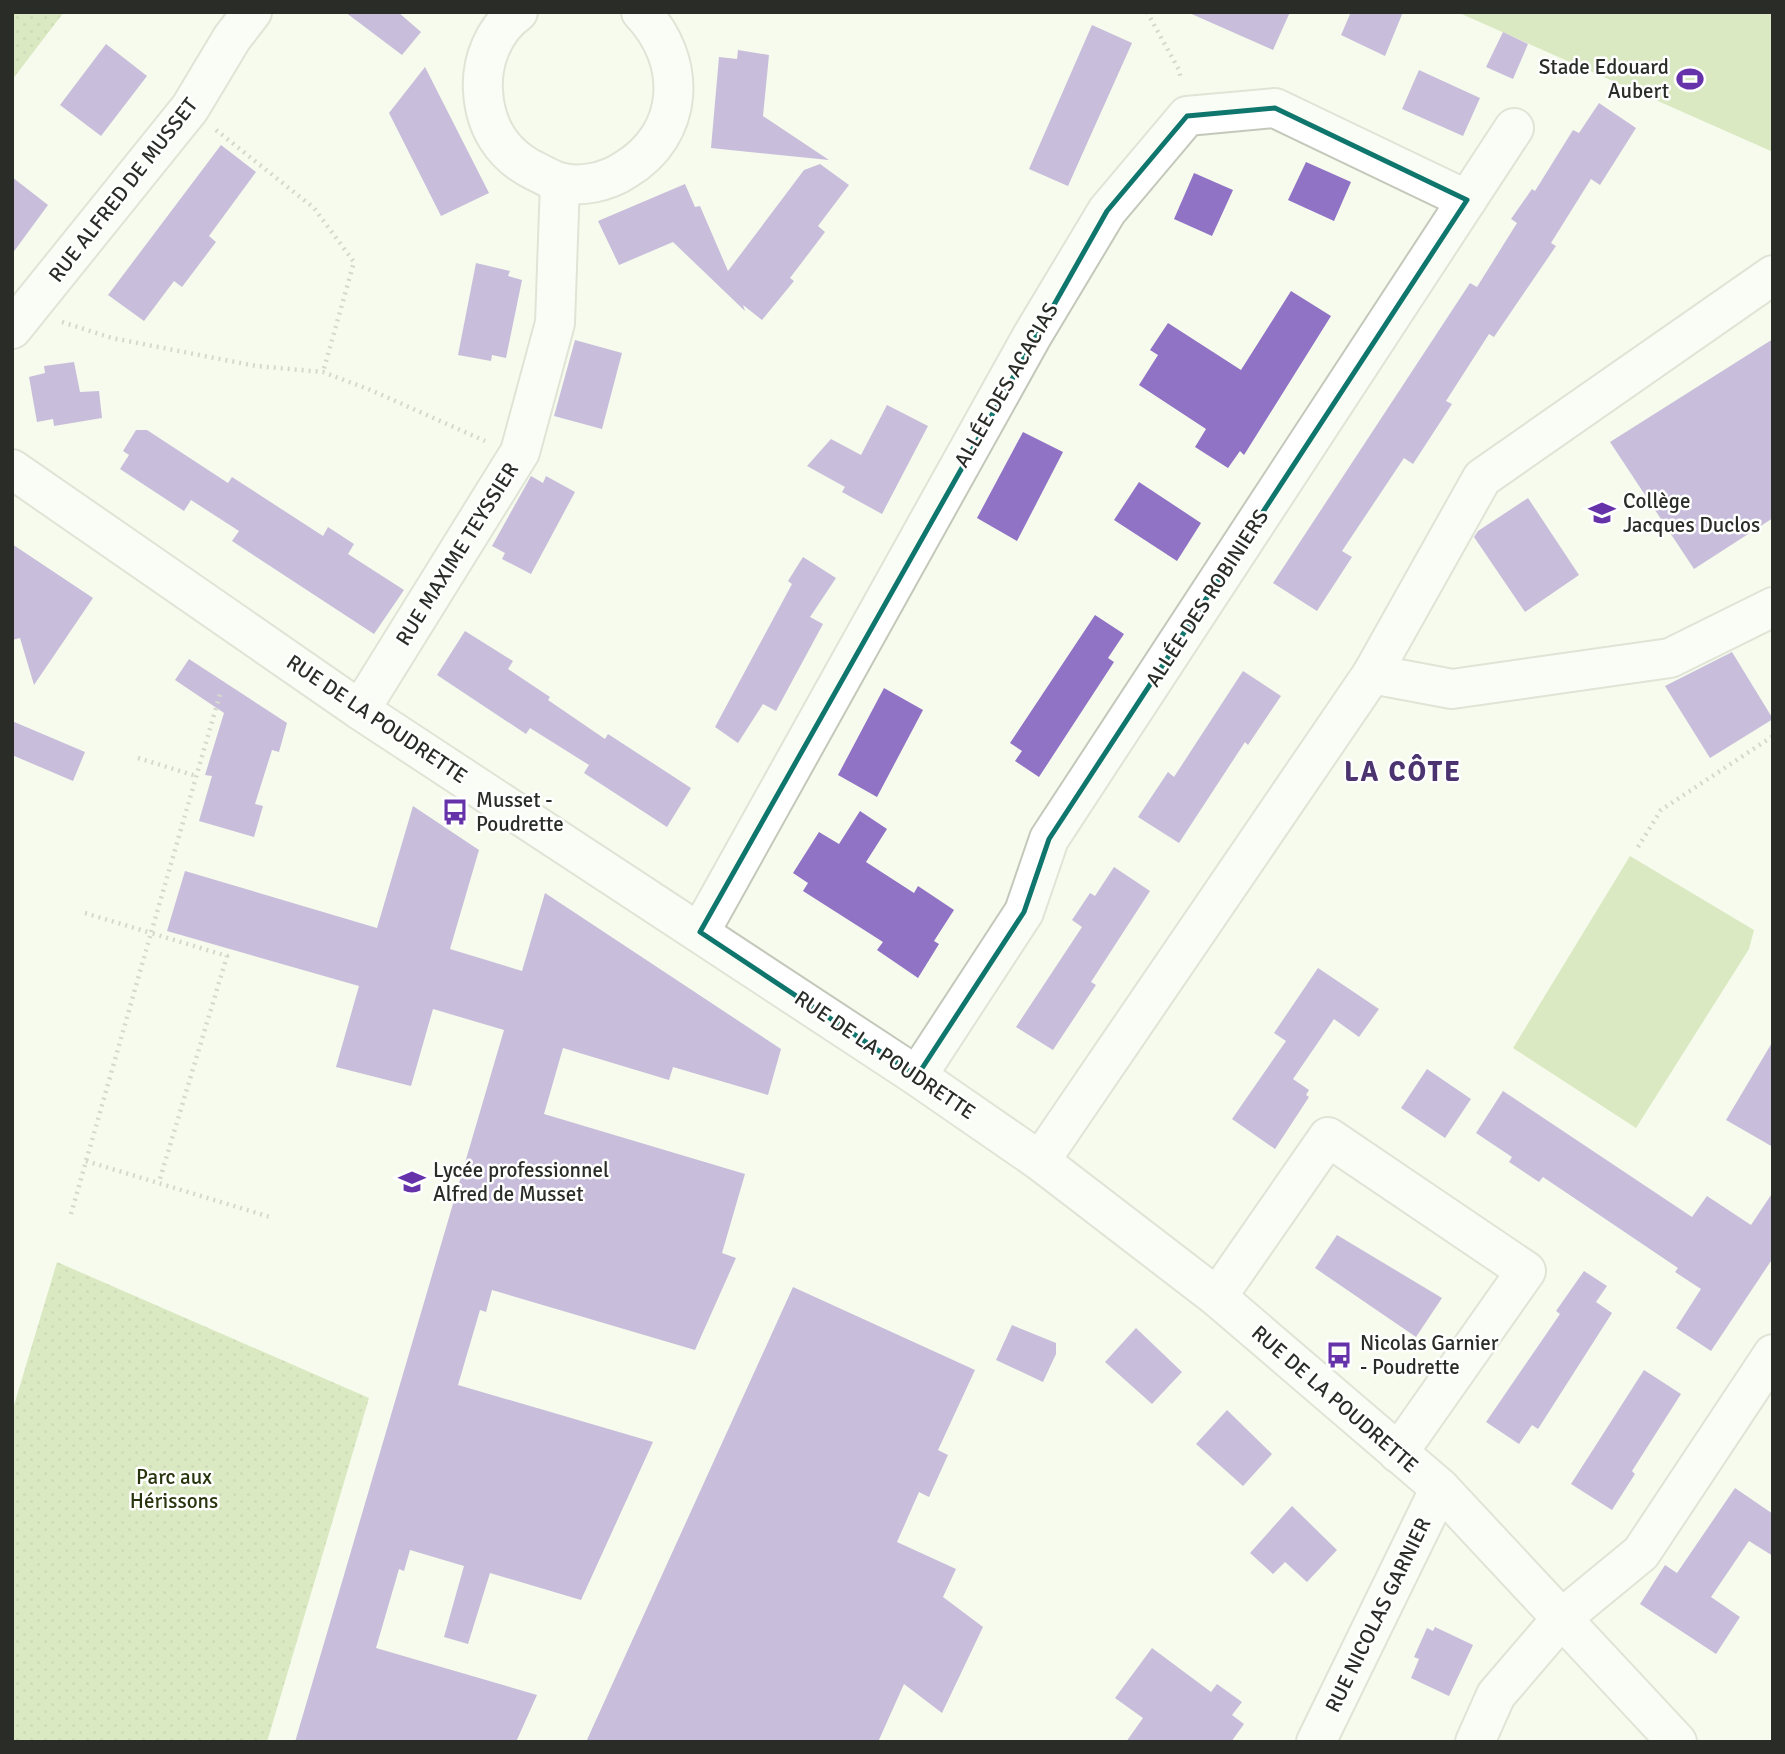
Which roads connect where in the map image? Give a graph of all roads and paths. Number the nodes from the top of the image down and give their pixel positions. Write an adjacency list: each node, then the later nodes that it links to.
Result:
1 (252, 12): 5 (street, RUE ALFRED DE MUSSET)
2 (1147, 12): 6 (path)
3 (503, 16): 8 (street)
4 (657, 18): 8 (street)
5 (190, 108): 11 (street, RUE ALFRED DE MUSSET); 12 (path)
6 (1187, 116): 9 (street); 24 (street, ALLÉE DES ACACIAS)
7 (1514, 128): 9 (street, ALLÉE DES ROBINIERS)
8 (560, 183): 13 (street, RUE MAXIME TEYSSIER)
9 (1467, 200): 26 (street, ALLÉE DES ROBINIERS)
10 (1773, 275): 16 (street)
11 (20, 320): 12 (path)
12 (323, 372): 13 (path)
13 (520, 452): 18 (street, RUE MAXIME TEYSSIER)
14 (12, 469): 18 (street, RUE DE LA POUDRETTE)
15 (1773, 607): 16 (street)
16 (1372, 674): 28 (street)
17 (220, 694): 21 (path)
18 (360, 710): 24 (street, RUE DE LA POUDRETTE)
19 (1773, 736): 22 (path)
20 (138, 758): 21 (path)
21 (196, 776): 25 (path)
22 (1638, 847)
23 (85, 913): 25 (path)
24 (700, 932): 26 (street, RUE DE LA POUDRETTE)
25 (151, 933): 27 (path); 29 (path)
26 (917, 1076): 28 (street, RUE DE LA POUDRETTE)
27 (86, 1161): 29 (path); 30 (path)
28 (1040, 1161): 32 (street, RUE DE LA POUDRETTE)
29 (159, 1182): 31 (path)
30 (71, 1214)
31 (270, 1216)
32 (1217, 1297): 34 (street, RUE DE LA POUDRETTE); 34 (street)
33 (1773, 1354): 36 (street)
34 (1398, 1453): 35 (street, RUE DE LA POUDRETTE)
35 (1440, 1488): 36 (street, RUE DE LA POUDRETTE); 38 (street, RUE NICOLAS GARNIER)
36 (1562, 1618): 37 (street, RUE DE LA POUDRETTE); 39 (street)
37 (1666, 1737)
38 (1316, 1742)
39 (1475, 1742)

